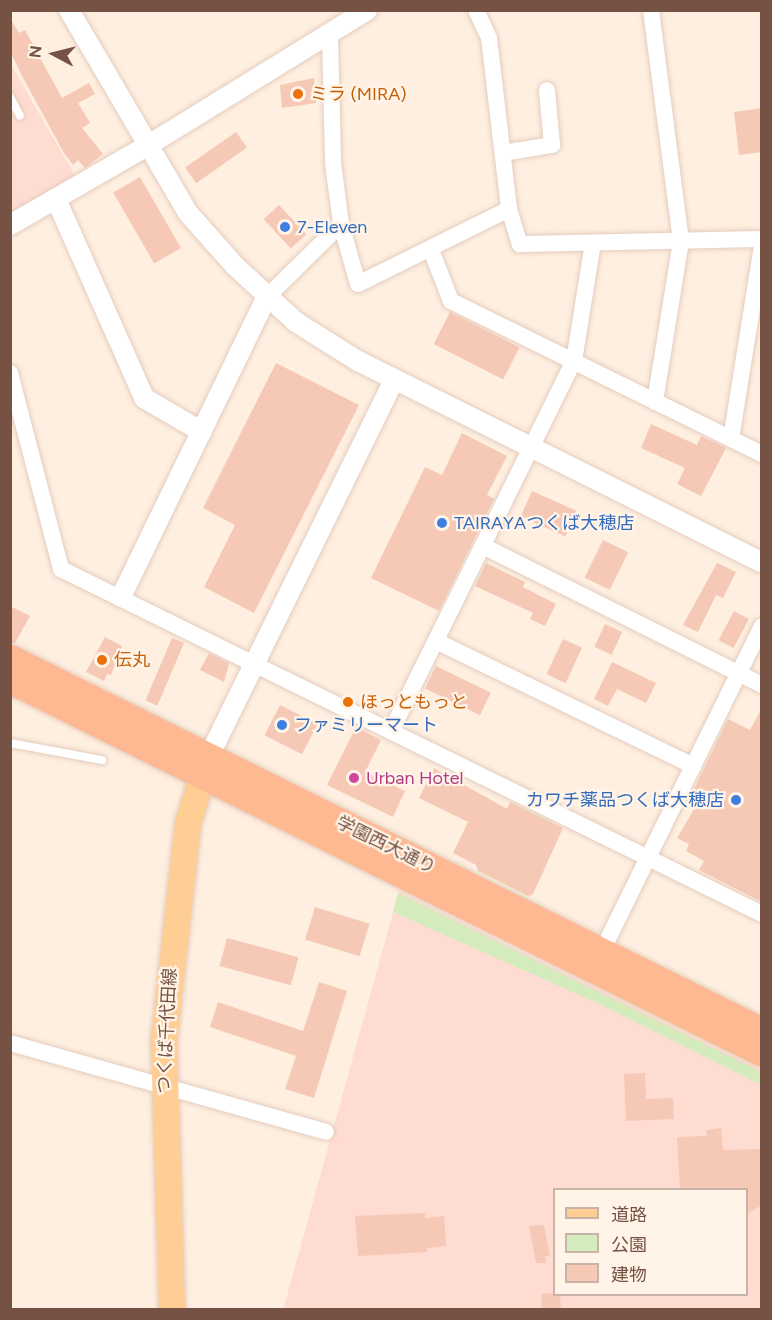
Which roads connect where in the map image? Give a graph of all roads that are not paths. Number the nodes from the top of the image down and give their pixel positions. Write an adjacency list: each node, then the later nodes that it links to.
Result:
1 (69, 10): 9 (street)
2 (476, 10): 10 (street)
3 (651, 10): 16 (street)
4 (357, 14): 5 (street)
5 (330, 36): 9 (street); 13 (street)
6 (547, 90): 10 (street)
7 (10, 97): 8 (lane)
8 (20, 116)
9 (147, 146): 11 (street); 20 (street)
10 (503, 153): 12 (street)
11 (56, 199): 14 (street); 25 (street)
12 (509, 209): 17 (street); 19 (street)
13 (341, 224): 19 (street); 20 (street)
14 (10, 225)
15 (762, 239): 16 (street)
16 (681, 241): 17 (street); 24 (street)
17 (593, 243): 21 (street)
18 (762, 246): 27 (street)
19 (431, 250): 21 (street)
20 (266, 298): 23 (street); 25 (street)
21 (574, 361): 24 (street); 28 (street)
22 (10, 373): 26 (street)
23 (394, 380): 28 (street); 36 (street)
24 (655, 402): 27 (street)
25 (202, 432): 32 (street)
26 (18, 436): 32 (street)
27 (731, 439): 29 (street)
28 (531, 448): 30 (street); 31 (street)
29 (762, 454)
30 (483, 546): 34 (street); 37 (street)
31 (762, 562)
32 (121, 597): 36 (street)
33 (762, 626): 37 (street)
34 (436, 641): 40 (street); 44 (street)
35 (10, 658): 43 (highway, 学園西大通り)
36 (255, 663): 40 (street); 43 (street)
37 (738, 674): 39 (street); 44 (street)
38 (10, 680): 43 (highway, 学園西大通り)
39 (762, 685)
40 (391, 731): 45 (street)
41 (10, 743): 42 (lane)
42 (102, 760)
43 (205, 766): 47 (highway, 学園西大通り); 50 (highway, 学園西大通り); 51 (main road, つくば千代田線)
44 (693, 766): 45 (street)
45 (648, 858): 46 (street); 47 (street)
46 (762, 914)
47 (602, 951): 48 (highway, 学園西大通り)
48 (762, 1031)
49 (10, 1043): 51 (street)
50 (762, 1053)
51 (163, 1085): 52 (street); 53 (main road, つくば千代田線)
52 (326, 1132)
53 (172, 1310)

